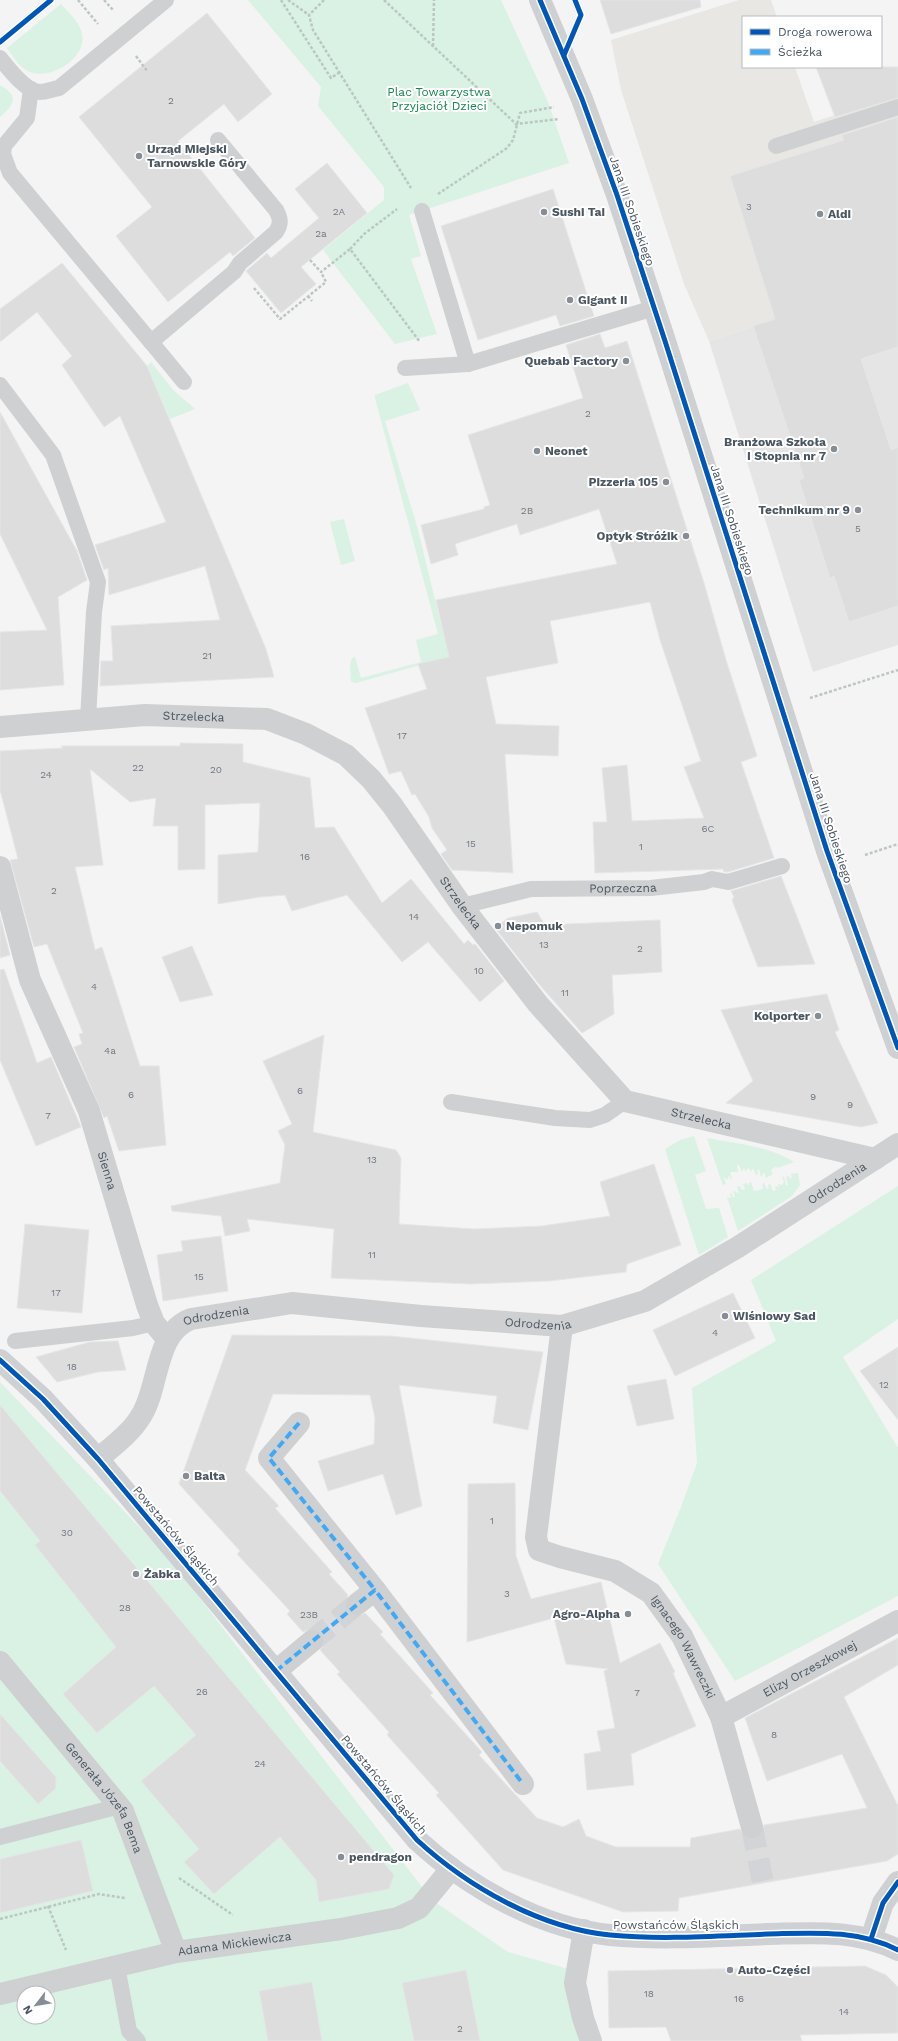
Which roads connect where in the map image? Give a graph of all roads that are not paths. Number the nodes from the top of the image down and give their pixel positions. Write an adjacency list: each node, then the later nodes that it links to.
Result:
1 (166, 0): 4 (lane)
2 (540, 0): 9 (street, Jana III Sobieskiego)
3 (0, 58): 4 (lane)
4 (31, 89): 10 (lane)
5 (898, 107): 7 (lane)
6 (218, 140): 10 (lane)
7 (776, 146)
8 (420, 205): 11 (lane)
9 (654, 308): 11 (lane); 20 (street, Jana III Sobieskiego)
10 (151, 342): 13 (lane)
11 (468, 364): 12 (lane)
12 (405, 368)
13 (184, 382)
14 (0, 385): 15 (lane)
15 (88, 720): 16 (street, Strzelecka); 19 (street, Strzelecka)
16 (0, 727)
17 (782, 866): 19 (lane, Poprzeczna)
18 (0, 868): 26 (street, Sienna)
19 (462, 906): 21 (street, Strzelecka)
20 (898, 1048)
21 (625, 1101): 22 (lane); 24 (street, Strzelecka)
22 (451, 1102)
23 (898, 1144): 24 (street)
24 (875, 1159): 25 (street, Odrodzenia)
25 (562, 1326): 26 (street, Odrodzenia); 37 (street, Ignacego Wawreczki)
26 (161, 1331): 27 (lane); 30 (street)
27 (15, 1341)
28 (0, 1360): 30 (street, Powstańców Śląskich)
29 (299, 1423): 31 (street)
30 (98, 1459): 36 (street, Powstańców Śląskich)
31 (375, 1590): 32 (street); 38 (street)
32 (357, 1604)
33 (898, 1621): 37 (street, Elizy Orzeszkowej)
34 (312, 1641): 36 (street)
35 (0, 1662): 39 (street, Generała Józefa Bema)
36 (276, 1671): 42 (street, Powstańców Śląskich)
37 (721, 1716): 40 (street, Ignacego Wawreczki)
38 (523, 1784)
39 (120, 1806): 41 (lane); 47 (street, Generała Józefa Bema)
40 (752, 1827)
41 (0, 1837)
42 (451, 1869): 44 (street, Powstańców Śląskich); 47 (street, Adama Mickiewicza)
43 (898, 1882): 45 (street)
44 (584, 1930): 45 (street, Powstańców Śląskich); 51 (street)
45 (871, 1939): 46 (street, Powstańców Śląskich)
46 (898, 1950)
47 (176, 1952): 48 (street, Adama Mickiewicza)
48 (117, 1966): 49 (street, Adama Mickiewicza); 50 (lane)
49 (0, 1994)
50 (138, 2041)
51 (591, 2041)

